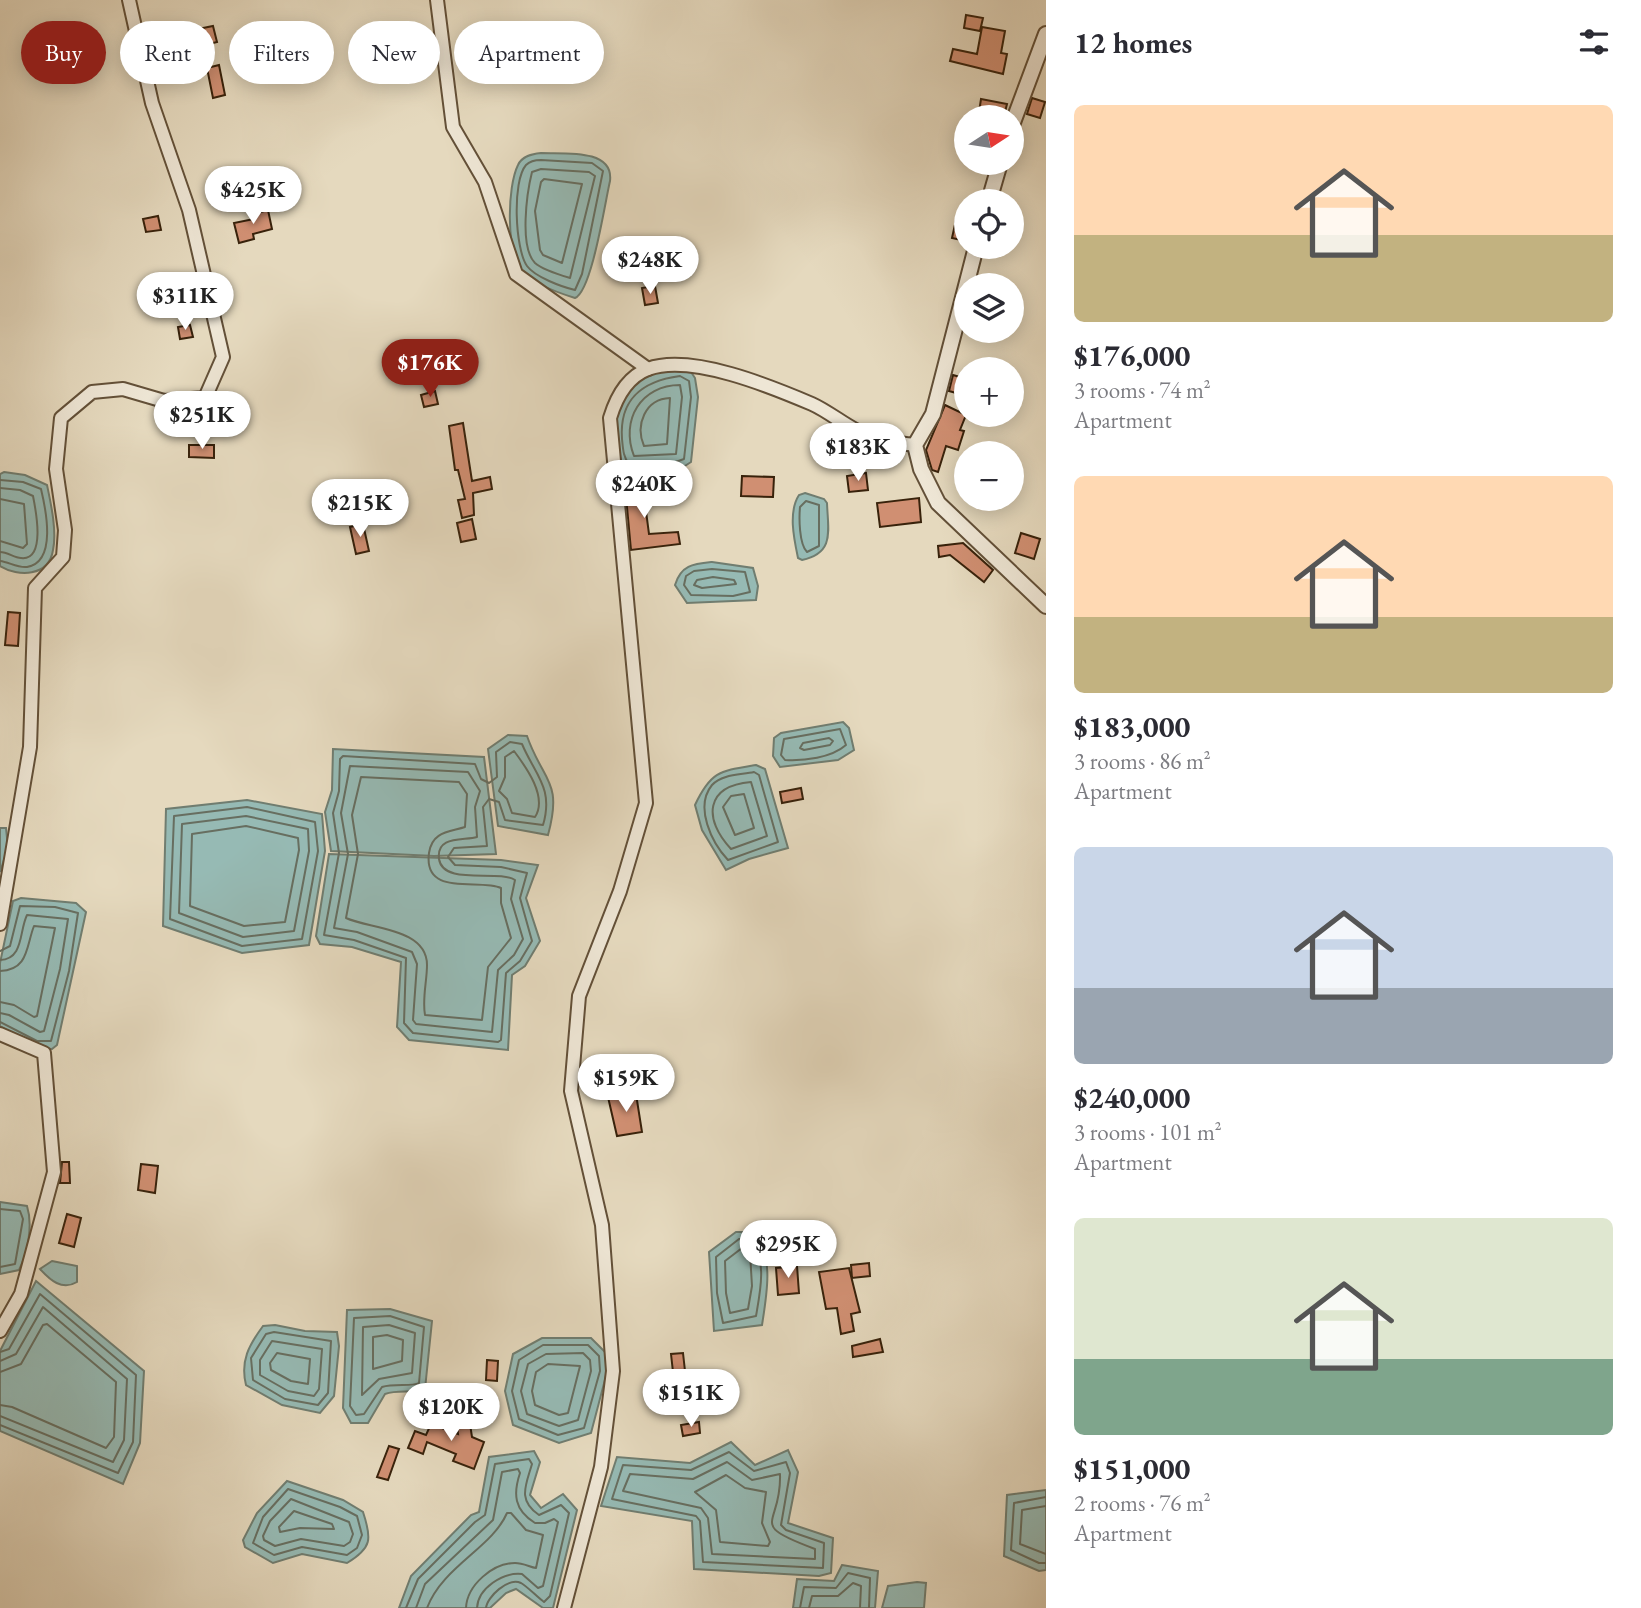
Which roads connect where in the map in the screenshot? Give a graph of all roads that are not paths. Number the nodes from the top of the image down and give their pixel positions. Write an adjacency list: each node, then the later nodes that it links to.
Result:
1 (129, 0): 9 (street)
2 (437, 0): 6 (street)
3 (1046, 34): 4 (street)
4 (1019, 105)
5 (973, 259): 7 (street)
6 (648, 369): 7 (street); 12 (street)
7 (915, 445): 8 (street)
8 (1046, 606)
9 (0, 924)
10 (0, 1034): 11 (street)
11 (0, 1331)
12 (564, 1608)

